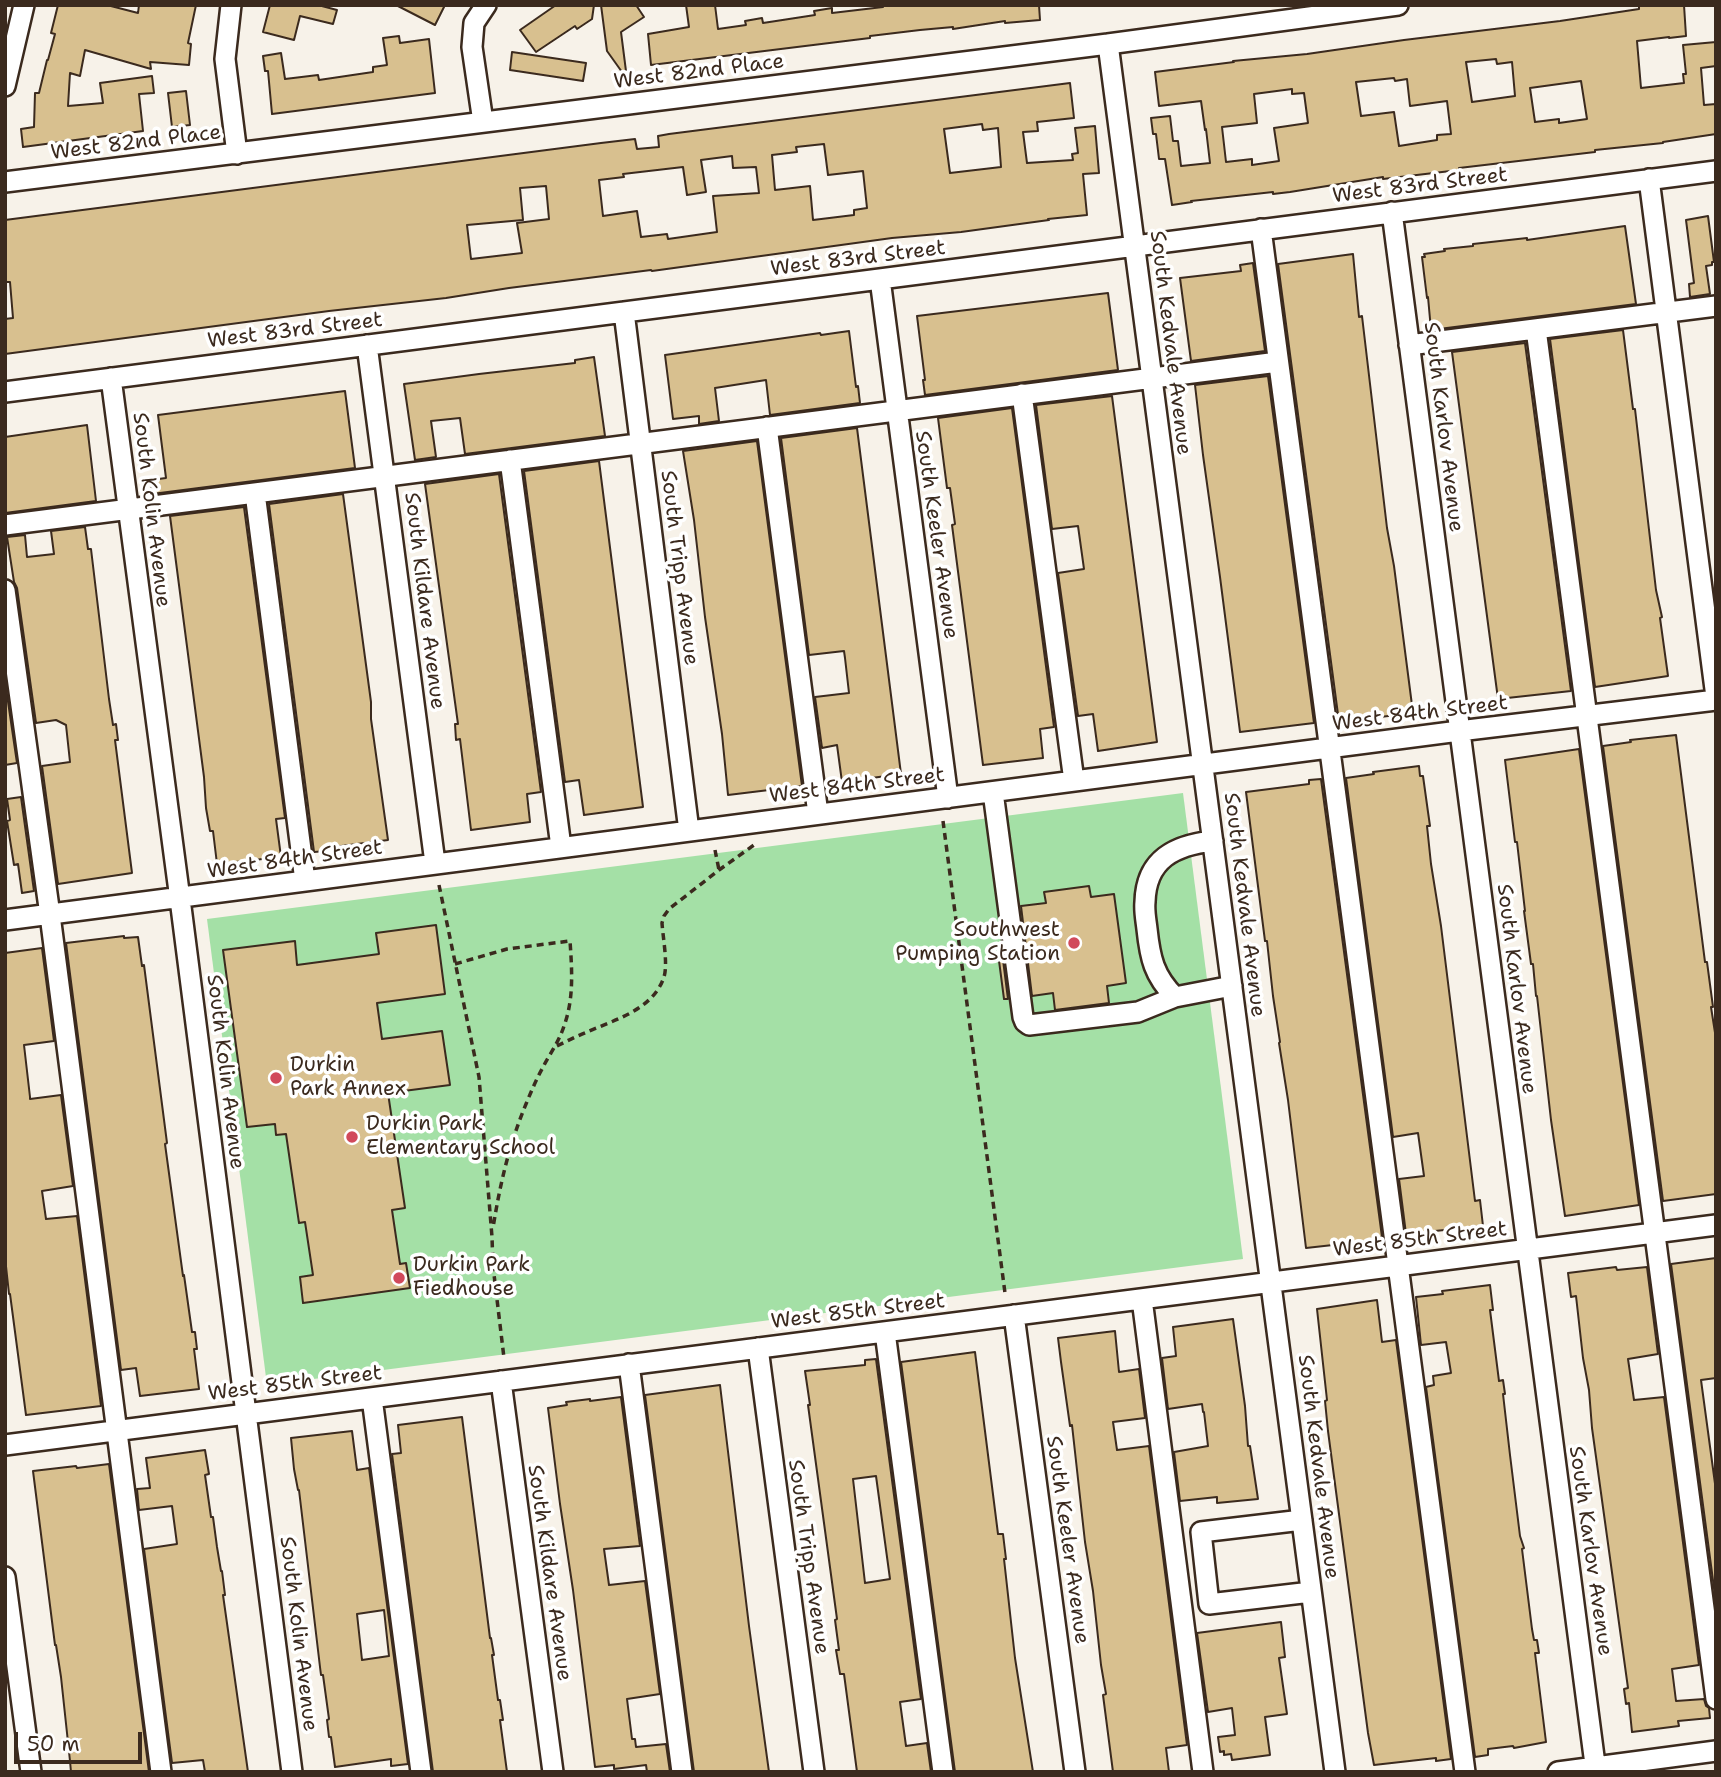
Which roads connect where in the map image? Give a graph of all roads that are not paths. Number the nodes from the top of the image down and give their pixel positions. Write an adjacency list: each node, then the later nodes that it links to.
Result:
1 (24, 5): 6 (street)
2 (231, 5): 8 (street)
3 (486, 5): 7 (street)
4 (1398, 5): 5 (street, West 82nd Place)
5 (1108, 44): 7 (street, West 82nd Place); 14 (street, South Kedvale Avenue)
6 (5, 86)
7 (483, 122): 8 (street, West 82nd Place)
8 (237, 154): 11 (street, West 82nd Place)
9 (1716, 170): 10 (street, West 83rd Street)
10 (1649, 179): 12 (street, West 83rd Street); 18 (street)
11 (5, 183)
12 (1392, 212): 13 (street, West 83rd Street); 21 (street, South Karlov Avenue)
13 (1261, 229): 14 (street, West 83rd Street); 22 (street)
14 (1135, 246): 15 (street, West 83rd Street); 24 (street, South Kedvale Avenue)
15 (880, 279): 17 (street, West 83rd Street); 27 (street, South Keeler Avenue)
16 (1716, 306): 18 (street)
17 (624, 312): 20 (street, West 83rd Street); 29 (street, South Tripp Avenue)
18 (1667, 313): 19 (street); 36 (street)
19 (1536, 329): 21 (street); 37 (street)
20 (367, 345): 23 (street, West 83rd Street); 31 (street, South Kildare Avenue)
21 (1409, 345): 38 (street, South Karlov Avenue)
22 (1278, 362): 24 (street); 39 (street)
23 (111, 378): 25 (street, West 83rd Street); 33 (street, South Kolin Avenue)
24 (1152, 378): 26 (street); 40 (street, South Kedvale Avenue)
25 (5, 392)
26 (1021, 394): 27 (street); 41 (street)
27 (896, 410): 28 (street); 43 (street, South Keeler Avenue)
28 (768, 427): 29 (street); 44 (street)
29 (640, 444): 30 (street); 45 (street, South Tripp Avenue)
30 (510, 460): 31 (street); 47 (street)
31 (384, 477): 32 (street); 48 (street, South Kildare Avenue)
32 (255, 493): 33 (street); 49 (street)
33 (128, 509): 34 (street); 50 (street, South Kolin Avenue)
34 (5, 525)
35 (5, 590): 51 (street)
36 (1716, 698): 37 (street, West 84th Street)
37 (1587, 716): 38 (street, West 84th Street); 56 (street)
38 (1460, 731): 39 (street, West 84th Street); 57 (street, South Karlov Avenue)
39 (1330, 748): 40 (street, West 84th Street); 58 (street)
40 (1203, 765): 41 (street, West 84th Street); 46 (street, South Kedvale Avenue)
41 (1074, 781): 42 (street, West 84th Street)
42 (993, 792): 43 (street, West 84th Street); 54 (street)
43 (948, 798): 44 (street, West 84th Street)
44 (818, 814): 45 (street, West 84th Street)
45 (689, 831): 47 (street, West 84th Street)
46 (1213, 841): 53 (street, South Kedvale Avenue); 54 (street)
47 (561, 847): 48 (street, West 84th Street)
48 (435, 863): 49 (street, West 84th Street)
49 (305, 881): 50 (street, West 84th Street)
50 (180, 899): 51 (street, West 84th Street); 67 (street, South Kolin Avenue)
51 (50, 915): 52 (street, West 84th Street); 68 (street)
52 (5, 920)
53 (1232, 986): 54 (street); 59 (street, South Kedvale Avenue)
54 (1175, 997)
55 (1716, 1225): 56 (street, West 85th Street)
56 (1655, 1233): 57 (street, West 85th Street); 73 (street)
57 (1527, 1249): 58 (street, West 85th Street); 75 (street, South Karlov Avenue)
58 (1399, 1266): 59 (street, West 85th Street); 87 (street)
59 (1271, 1282): 60 (street, West 85th Street); 70 (street, South Kedvale Avenue)
60 (1142, 1298): 61 (street, West 85th Street); 85 (street)
61 (1014, 1315): 62 (street, West 85th Street); 84 (street, South Keeler Avenue)
62 (885, 1332): 63 (street, West 85th Street); 83 (street)
63 (758, 1348): 64 (street, West 85th Street); 82 (street, South Tripp Avenue)
64 (629, 1364): 65 (street, West 85th Street); 81 (street)
65 (501, 1381): 66 (street, West 85th Street); 80 (street, South Kildare Avenue)
66 (372, 1398): 67 (street, West 85th Street); 79 (street)
67 (246, 1414): 68 (street, West 85th Street); 78 (street, South Kolin Avenue)
68 (117, 1430): 69 (street, West 85th Street); 77 (street)
69 (5, 1445)
70 (1302, 1520): 72 (street, South Kedvale Avenue); 72 (street)
71 (5, 1577): 76 (street)
72 (1311, 1592): 86 (street, South Kedvale Avenue)
73 (1716, 1699)
74 (1716, 1752): 75 (street)
75 (1596, 1769): 88 (street)
76 (31, 1772)
77 (161, 1772)
78 (292, 1772)
79 (421, 1772)
80 (553, 1772)
81 (682, 1772)
82 (814, 1772)
83 (943, 1772)
84 (1075, 1772)
85 (1203, 1772)
86 (1335, 1772)
87 (1465, 1772)
88 (1558, 1772)

